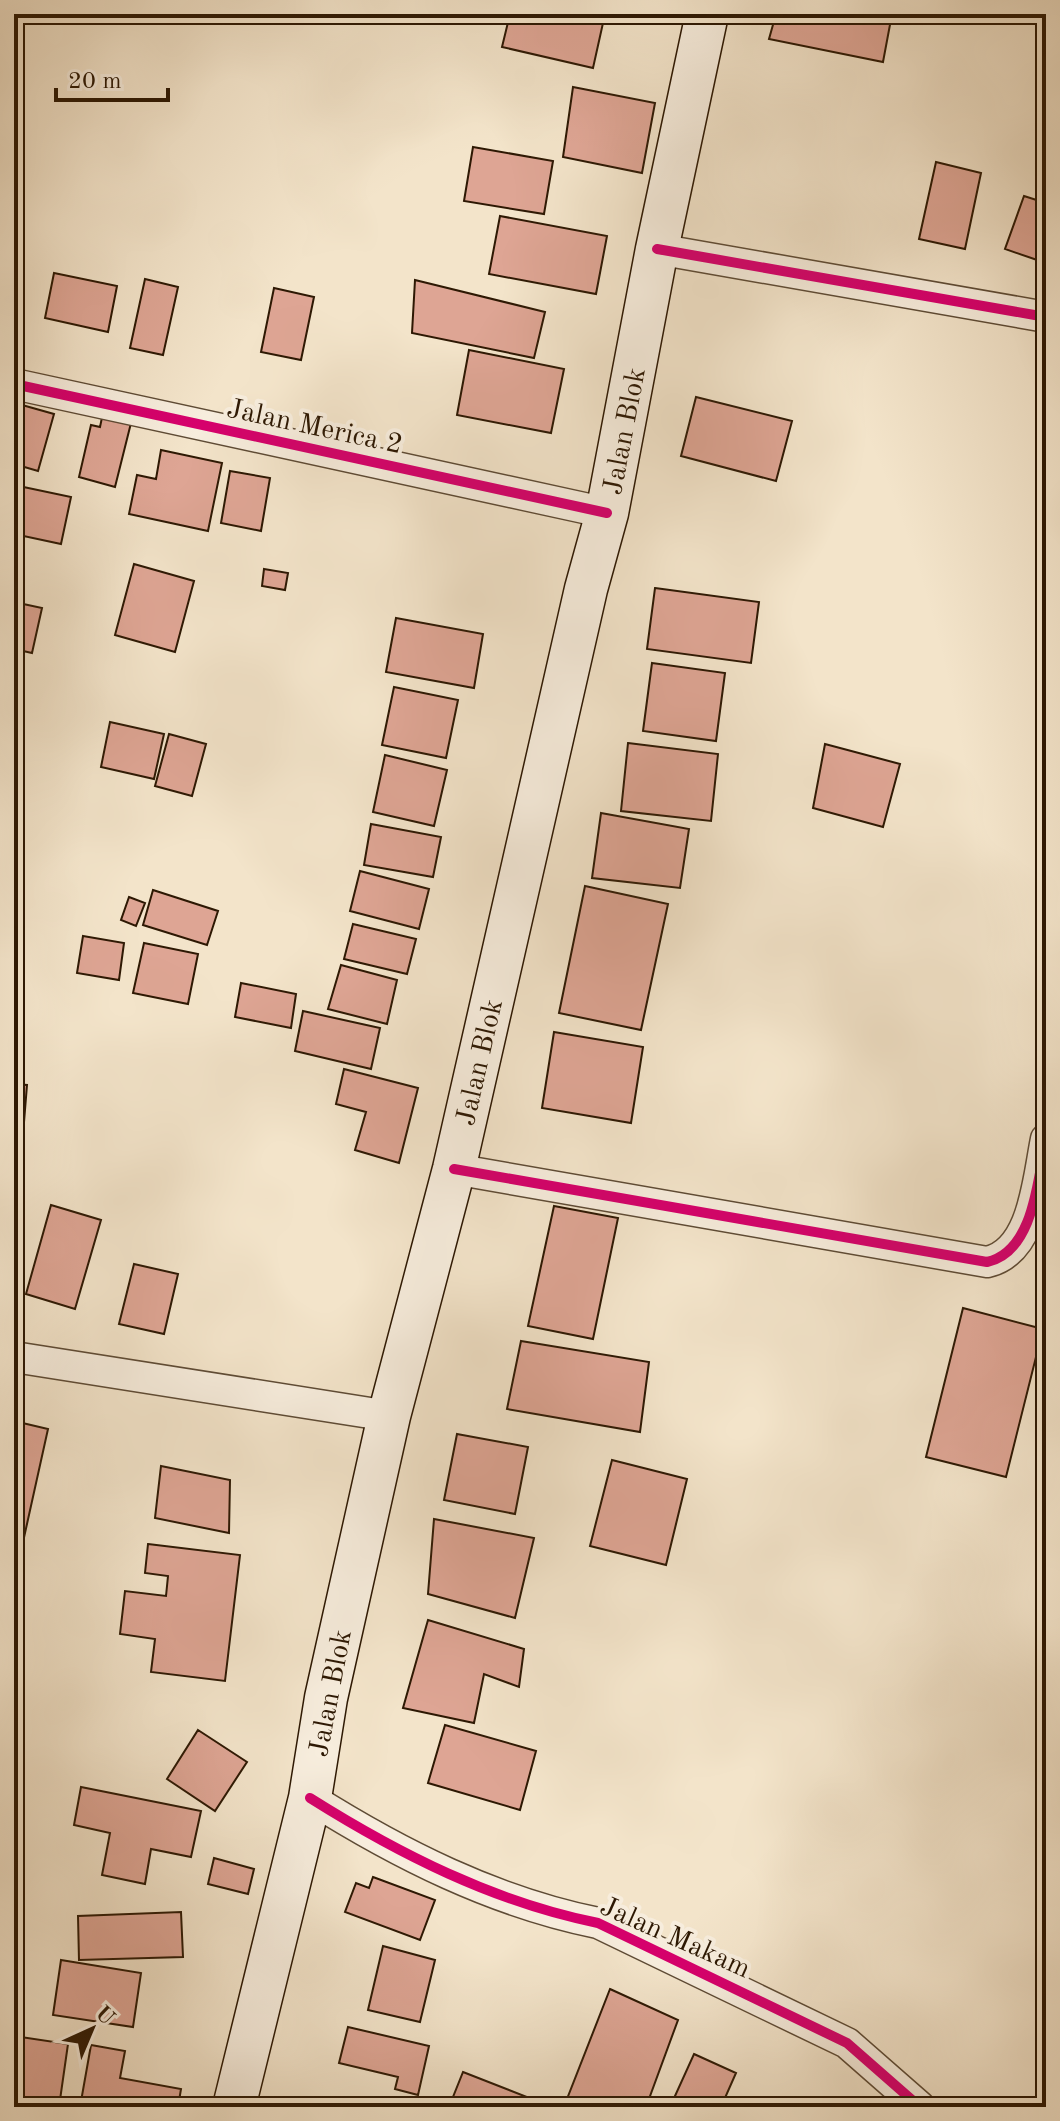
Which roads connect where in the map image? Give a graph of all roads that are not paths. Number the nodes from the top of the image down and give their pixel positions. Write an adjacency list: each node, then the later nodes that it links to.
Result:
1 (707, 14): 2 (main road, Jalan Blok)
2 (657, 249): 3 (street); 5 (main road, Jalan Blok)
3 (1046, 317)
4 (14, 384): 5 (street, Jalan Merica 2)
5 (607, 513): 7 (main road, Jalan Blok)
6 (1046, 1139): 8 (street)
7 (454, 1169): 8 (street); 10 (main road, Jalan Blok)
8 (1039, 1210)
9 (14, 1357): 10 (street)
10 (389, 1416): 11 (main road, Jalan Blok)
11 (310, 1798): 12 (main road, Jalan Blok); 13 (street, Jalan Makam)
12 (234, 2107)
13 (920, 2107)

